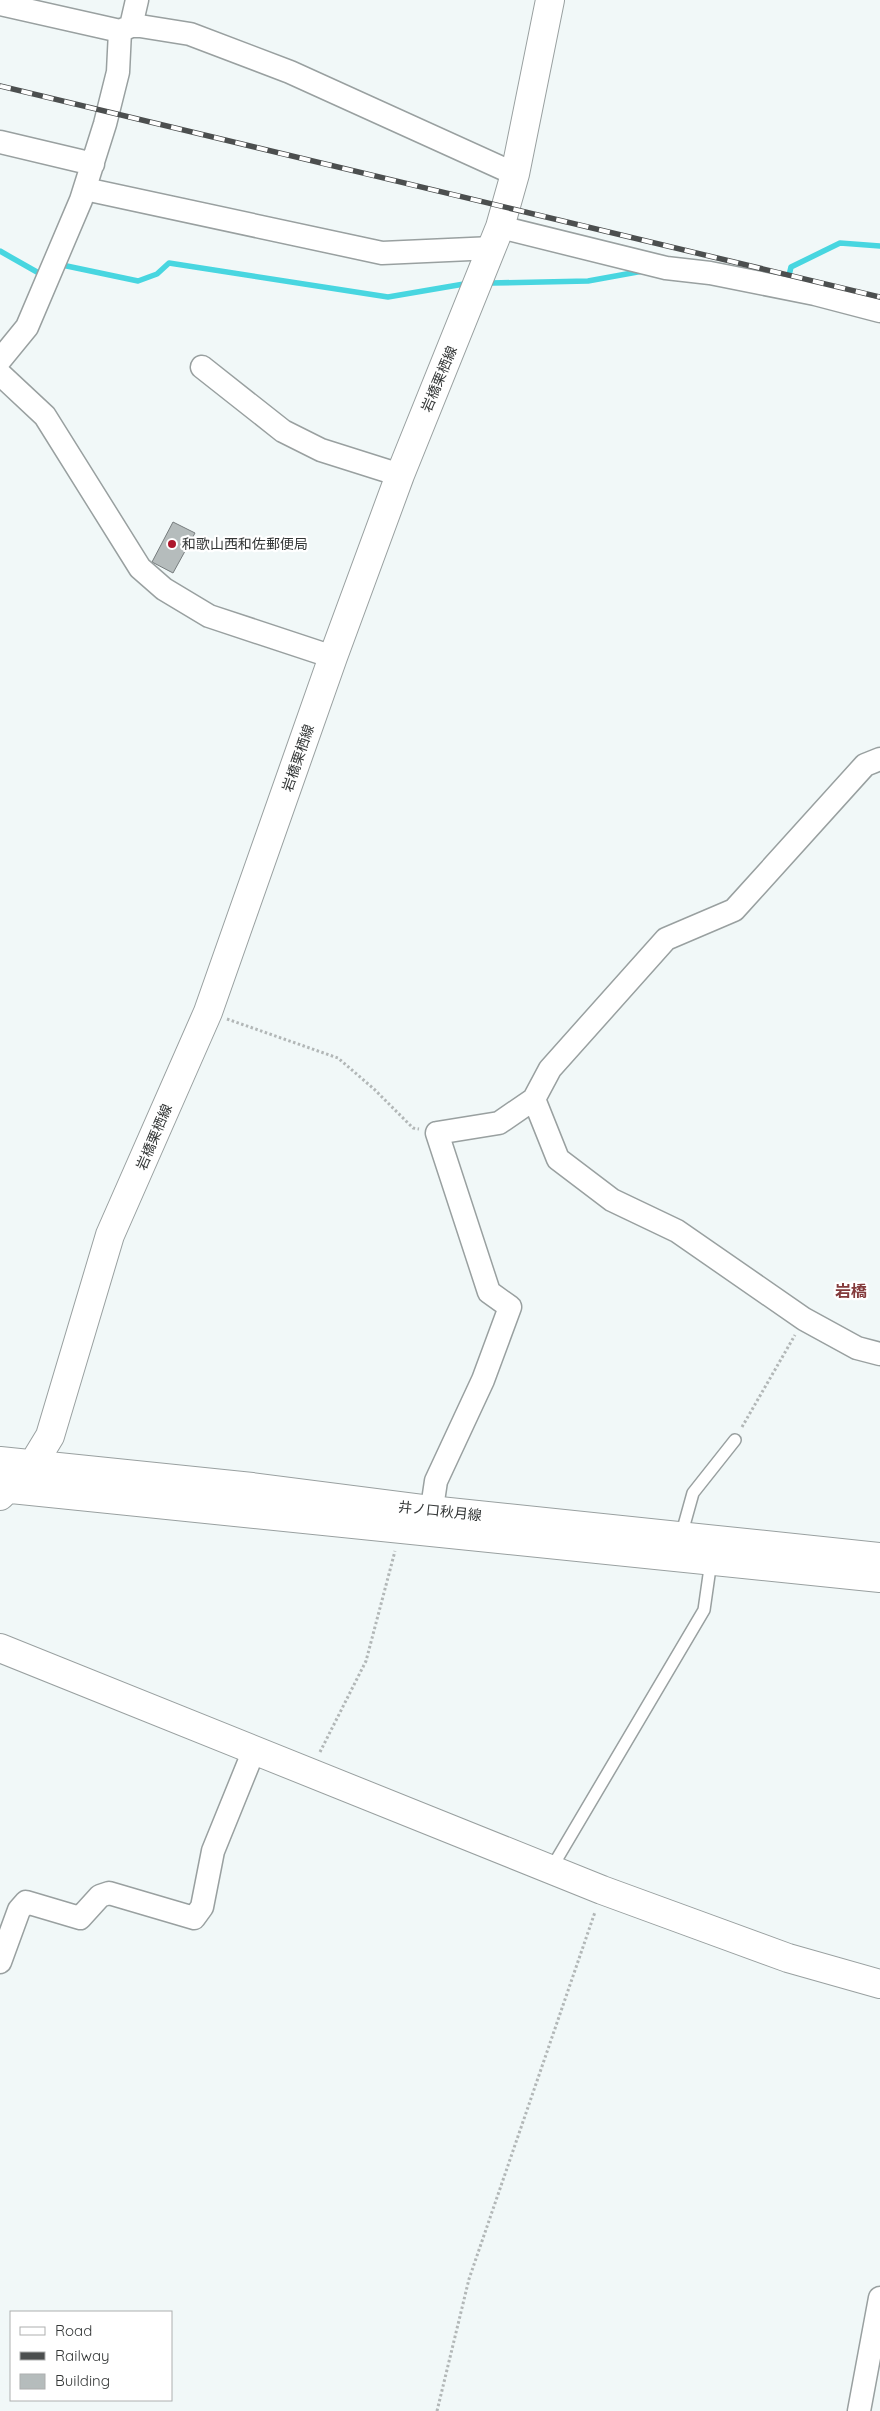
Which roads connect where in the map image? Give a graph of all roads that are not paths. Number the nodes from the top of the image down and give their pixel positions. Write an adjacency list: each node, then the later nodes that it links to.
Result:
1 (137, 0): 5 (street)
2 (550, 0): 8 (main road, 岩橋栗栖線)
3 (0, 4): 4 (street)
4 (74, 10): 5 (street)
5 (126, 29): 7 (street); 8 (street)
6 (0, 142): 7 (street)
7 (93, 164): 9 (street)
8 (515, 174): 10 (main road, 岩橋栗栖線)
9 (85, 189): 10 (street); 12 (street)
10 (497, 237): 11 (street); 15 (main road, 岩橋栗栖線)
11 (880, 311)
12 (0, 360)
13 (202, 367): 15 (street)
14 (0, 374): 16 (street)
15 (400, 475): 16 (main road, 岩橋栗栖線)
16 (333, 657): 22 (main road, 岩橋栗栖線)
17 (880, 759): 18 (street)
18 (534, 1099): 19 (street); 24 (street)
19 (880, 1354)
20 (735, 1440): 25 (lane)
21 (0, 1461): 22 (main road, 井ノ口秋月線)
22 (33, 1464): 23 (main road, 岩橋栗栖線); 24 (main road, 井ノ口秋月線)
23 (3, 1491): 24 (main road, 井ノ口秋月線)
24 (430, 1521): 25 (main road, 井ノ口秋月線); 27 (main road, 井ノ口秋月線)
25 (681, 1536): 26 (main road, 井ノ口秋月線)
26 (880, 1557)
27 (711, 1560): 28 (main road, 井ノ口秋月線); 31 (lane)
28 (880, 1578)
29 (0, 1648): 30 (main road)
30 (254, 1750): 31 (main road); 32 (street)
31 (551, 1869): 33 (main road)
32 (0, 1962)
33 (880, 1984)
34 (880, 2298): 35 (street)
35 (859, 2411)

